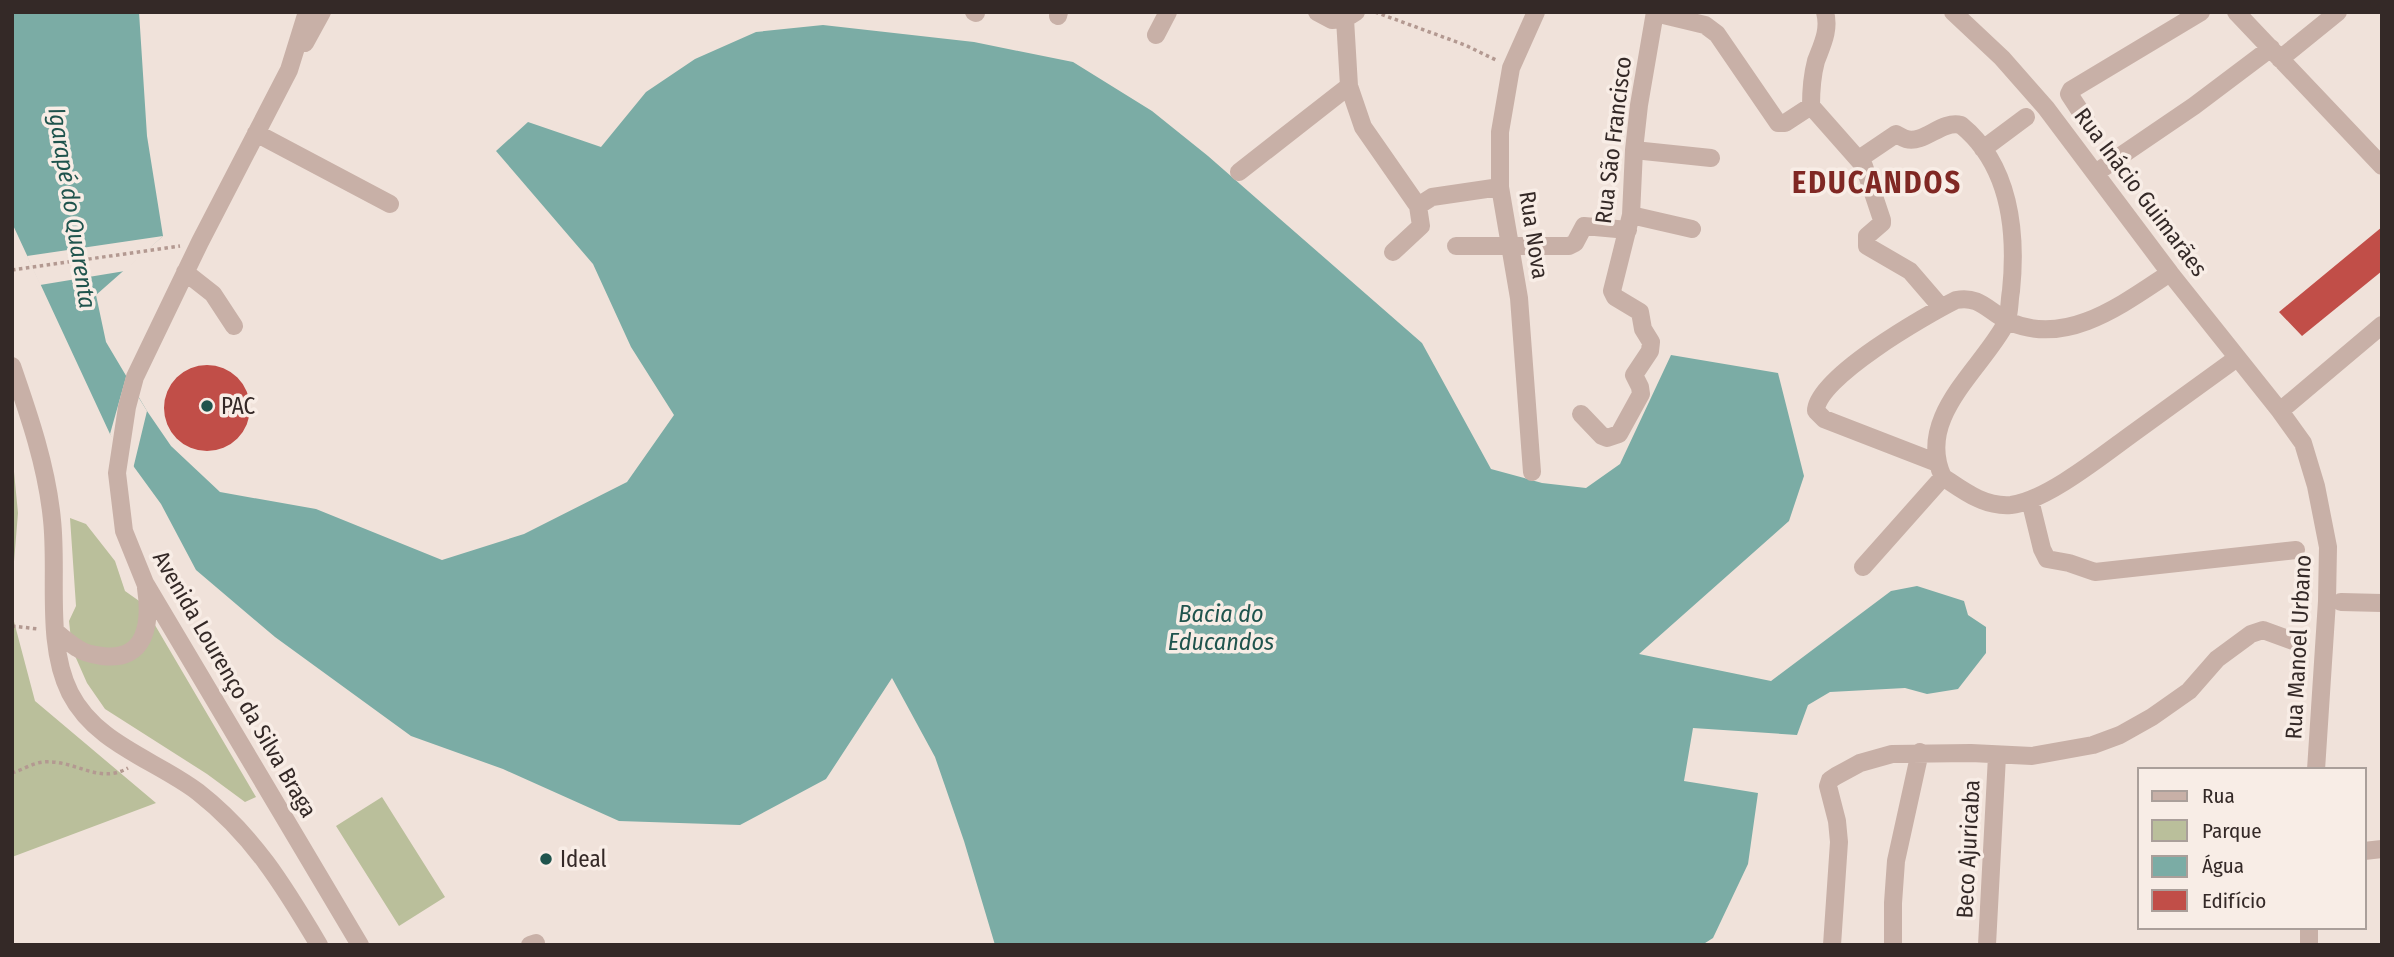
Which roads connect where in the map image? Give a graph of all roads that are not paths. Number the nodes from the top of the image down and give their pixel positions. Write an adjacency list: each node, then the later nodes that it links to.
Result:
1 (307, 12): 15 (street, Avenida Lourenço da Silva Braga)
2 (322, 12): 15 (street)
3 (1168, 12): 13 (street)
4 (1317, 12): 12 (street)
5 (1536, 12): 28 (street, Rua Nova)
6 (1655, 12): 17 (street); 22 (street, Rua São Francisco)
7 (1825, 12): 17 (street)
8 (1953, 12): 27 (street, Rua Inácio Guimarães)
9 (2201, 12): 19 (street)
10 (2236, 12): 14 (street)
11 (2338, 12): 14 (street)
12 (1351, 16): 16 (street)
13 (1156, 35)
14 (2275, 53): 25 (street); 27 (street)
15 (289, 70): 20 (street, Avenida Lourenço da Silva Braga)
16 (1349, 86): 26 (street); 30 (street)
17 (1811, 106): 24 (street)
18 (2026, 117): 21 (street)
19 (2086, 120)
20 (256, 133): 29 (street); 36 (street, Avenida Lourenço da Silva Braga)
21 (1983, 149): 24 (street); 39 (street)
22 (1634, 150): 23 (street); 31 (street, Rua São Francisco)
23 (1711, 158)
24 (1859, 159): 38 (street)
25 (2382, 166)
26 (1239, 172)
27 (2097, 172): 37 (street, Rua Inácio Guimarães)
28 (1500, 187): 30 (street); 33 (street, Rua Nova)
29 (390, 204)
30 (1418, 206): 35 (street)
31 (1630, 222): 32 (street); 33 (street); 45 (street, Rua São Francisco)
32 (1692, 229)
33 (1511, 245): 34 (street); 49 (street, Rua Nova)
34 (1456, 246)
35 (1393, 252)
36 (185, 272): 41 (street); 53 (street, Avenida Lourenço da Silva Braga)
37 (2170, 273): 39 (street); 42 (street, Rua Inácio Guimarães)
38 (1941, 307): 39 (street); 48 (street)
39 (2007, 321): 48 (street)
40 (2382, 325): 44 (street)
41 (234, 326)
42 (2236, 358): 44 (street, Rua Inácio Guimarães); 50 (street)
43 (12, 366): 47 (street)
44 (2280, 411): 60 (street, Rua Manoel Urbano)
45 (1581, 414)
46 (12, 415): 47 (street)
47 (33, 433): 56 (street)
48 (1939, 469): 50 (street); 52 (street)
49 (1532, 472)
50 (2030, 500): 51 (street)
51 (2296, 550)
52 (1863, 567)
53 (145, 583): 56 (street); 62 (street, Avenida Lourenço da Silva Braga)
54 (2341, 602): 55 (street)
55 (2382, 603)
56 (55, 631): 61 (street)
57 (2296, 642): 59 (street)
58 (1920, 752): 59 (street); 65 (street); 66 (street)
59 (1997, 756): 67 (street, Beco Ajuricaba)
60 (2316, 768)
61 (319, 945)
62 (360, 945)
63 (530, 945): 64 (street)
64 (536, 945)
65 (1832, 945)
66 (1893, 945)
67 (1987, 945)

